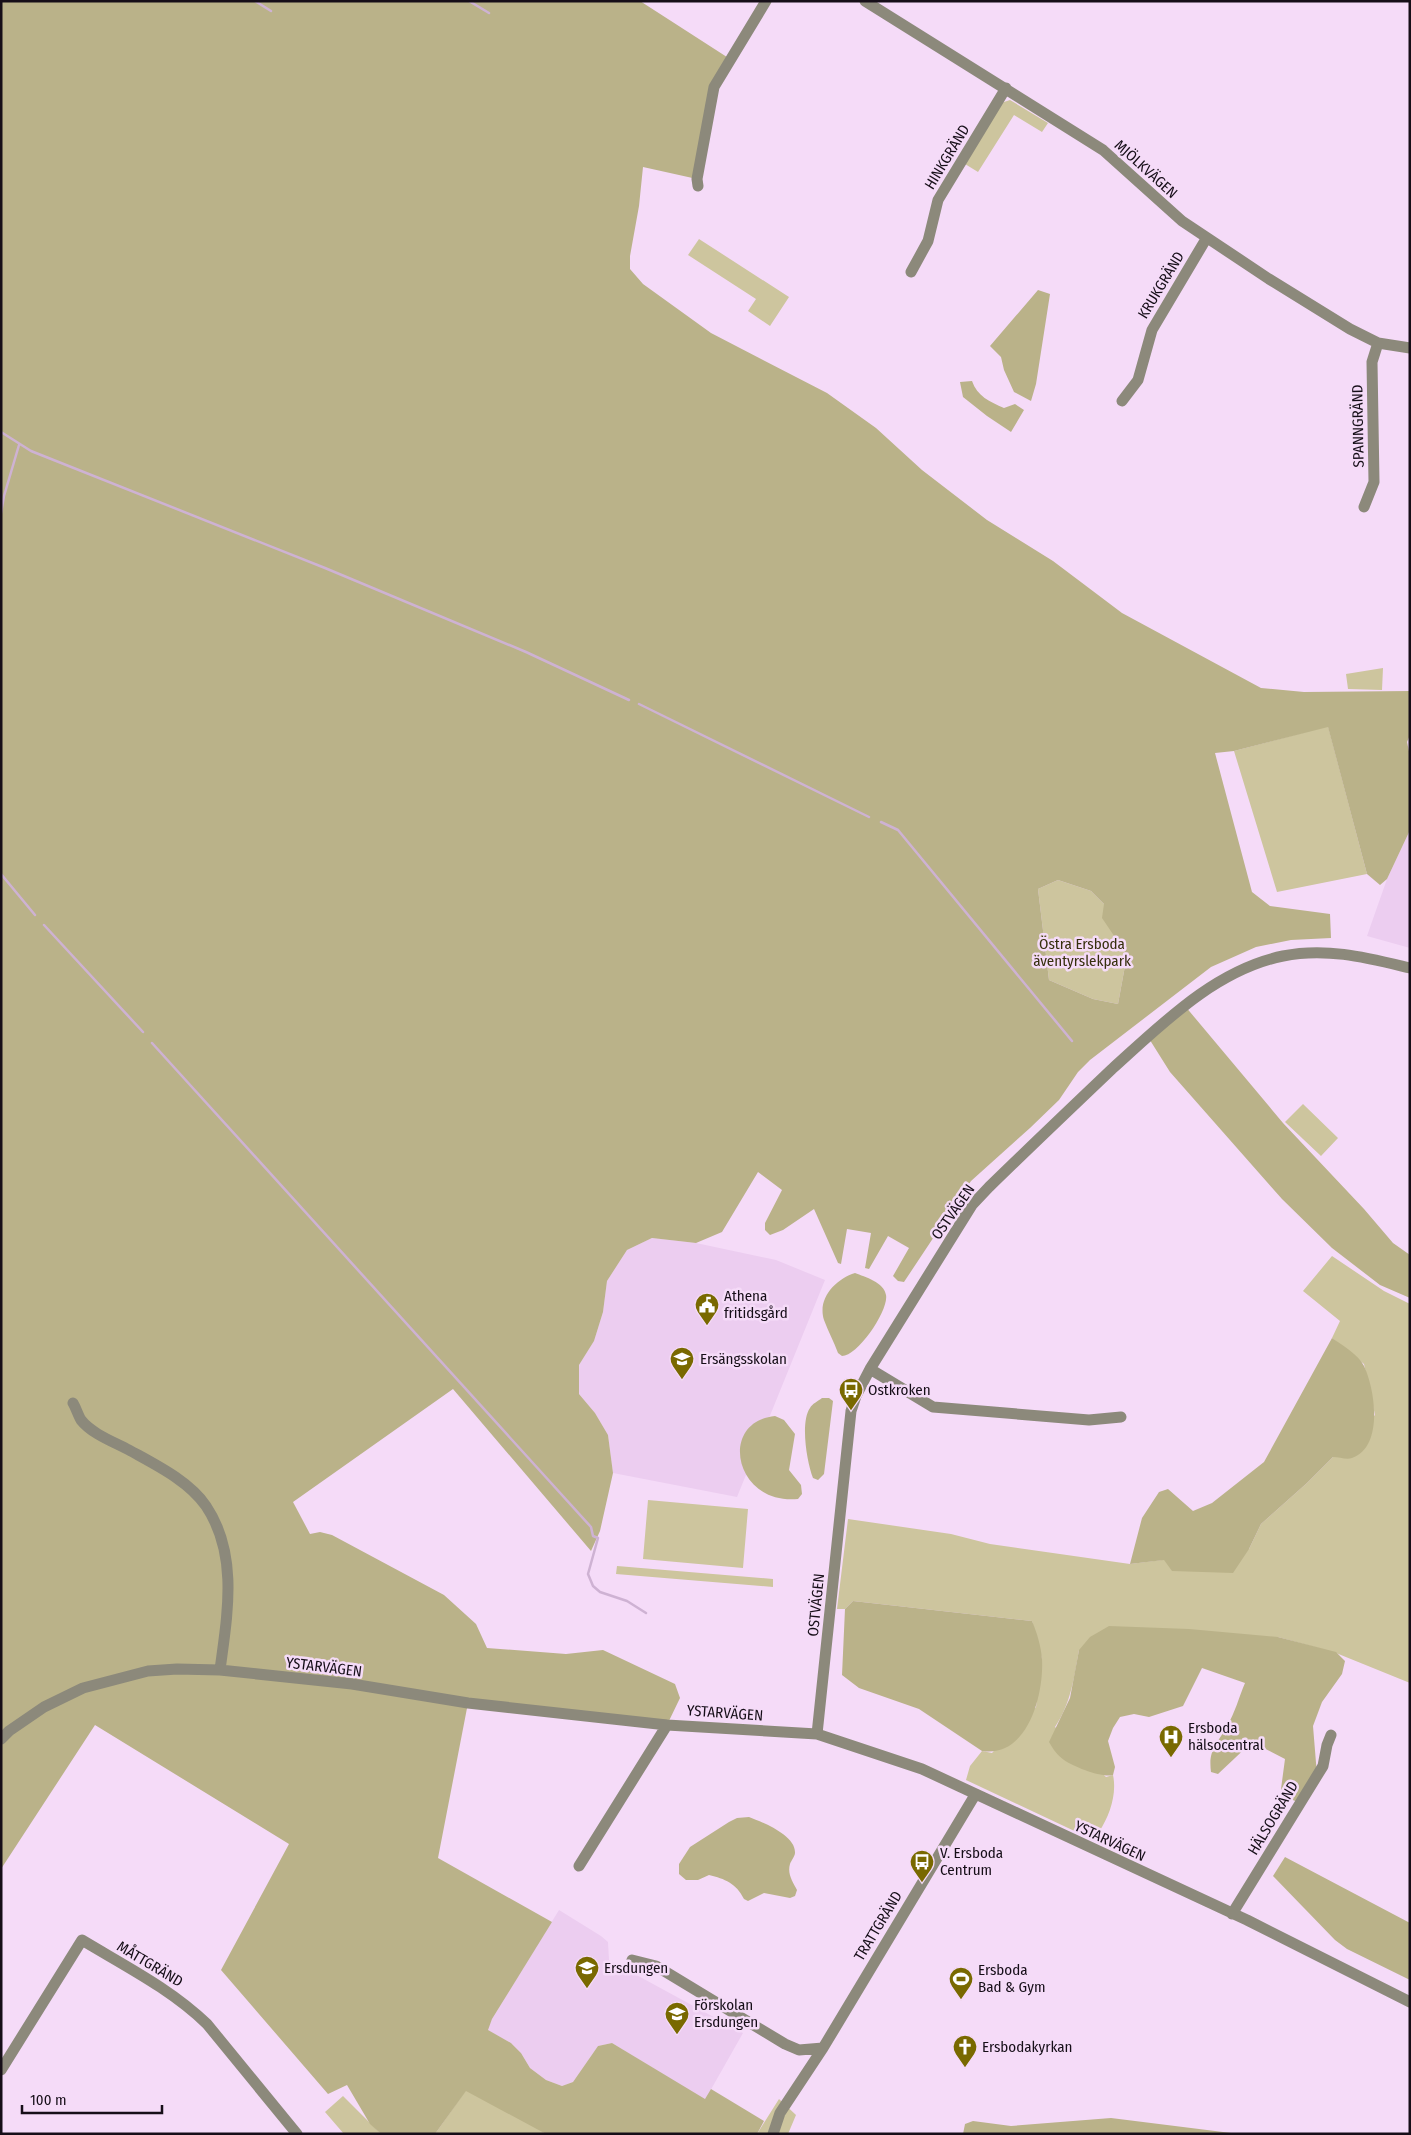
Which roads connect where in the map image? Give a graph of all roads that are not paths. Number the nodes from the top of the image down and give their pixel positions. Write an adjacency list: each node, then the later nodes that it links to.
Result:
1 (766, 1): 4 (street)
2 (865, 1): 3 (street, MJÖLKVÄGEN)
3 (1006, 88): 5 (street, MJÖLKVÄGEN); 6 (street, HINKGRÄND)
4 (698, 186)
5 (1206, 239): 7 (street, MJÖLKVÄGEN); 9 (street, KRUKGRÄND)
6 (911, 272)
7 (1378, 343): 8 (street, MJÖLKVÄGEN); 10 (street, SPANNGRÄND)
8 (1410, 348)
9 (1122, 401)
10 (1364, 507)
11 (1410, 968): 12 (street, OSTVÄGEN)
12 (870, 1370): 14 (street); 17 (street, OSTVÄGEN)
13 (73, 1402): 15 (street)
14 (1121, 1417)
15 (220, 1670): 16 (street, YSTARVÄGEN); 19 (street, YSTARVÄGEN)
16 (667, 1724): 17 (street, YSTARVÄGEN); 21 (street)
17 (817, 1734): 20 (street, YSTARVÄGEN)
18 (1332, 1735): 22 (street, HÄLSOGRÄND)
19 (1, 1739)
20 (975, 1795): 22 (street, YSTARVÄGEN); 25 (street, TRATTGRÄND)
21 (579, 1866)
22 (1232, 1914): 24 (street, YSTARVÄGEN)
23 (632, 1960): 25 (street)
24 (1410, 2002)
25 (823, 2048): 28 (street, TRATTGRÄND)
26 (1, 2070): 27 (street, MÅTTGRÄND)
27 (297, 2134)
28 (773, 2134)

